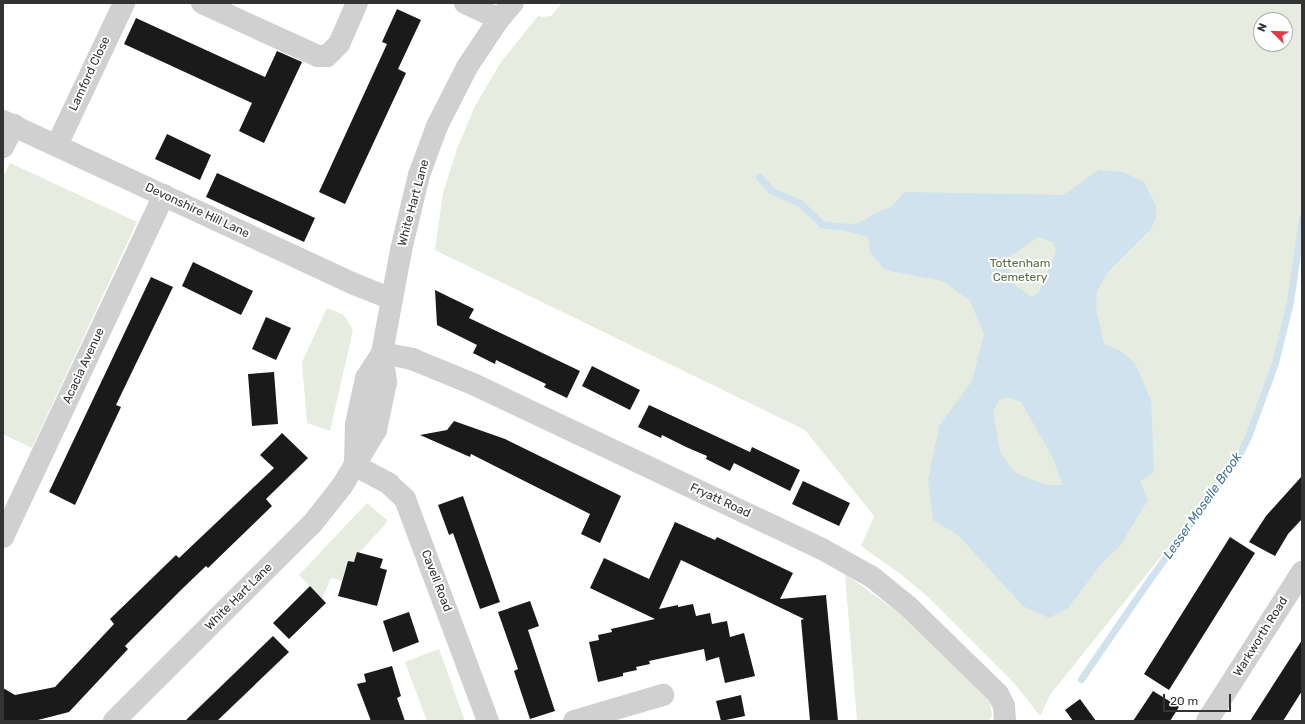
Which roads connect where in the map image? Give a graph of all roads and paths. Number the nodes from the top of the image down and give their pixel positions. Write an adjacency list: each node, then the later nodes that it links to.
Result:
1 (124, 3): 7 (street, Lamford Close)
2 (202, 3): 3 (street)
3 (357, 3)
4 (465, 3): 5 (street)
5 (506, 11): 10 (street, White Hart Lane)
6 (8, 123): 7 (street, Devonshire Hill Lane); 8 (street)
7 (57, 145): 9 (street, Devonshire Hill Lane)
8 (3, 147)
9 (164, 195): 10 (street, Devonshire Hill Lane); 13 (street, Acacia Avenue)
10 (392, 299): 11 (street, White Hart Lane)
11 (382, 353): 12 (street, White Hart Lane); 18 (street, Fryatt Road)
12 (354, 465): 17 (street, White Hart Lane); 19 (street, Cavell Road)
13 (3, 537)
14 (1302, 572): 21 (street, Warkworth Road)
15 (664, 695): 16 (street)
16 (632, 713): 20 (street)
17 (118, 719)
18 (1005, 720)
19 (488, 721)
20 (574, 721)
21 (1207, 721)

